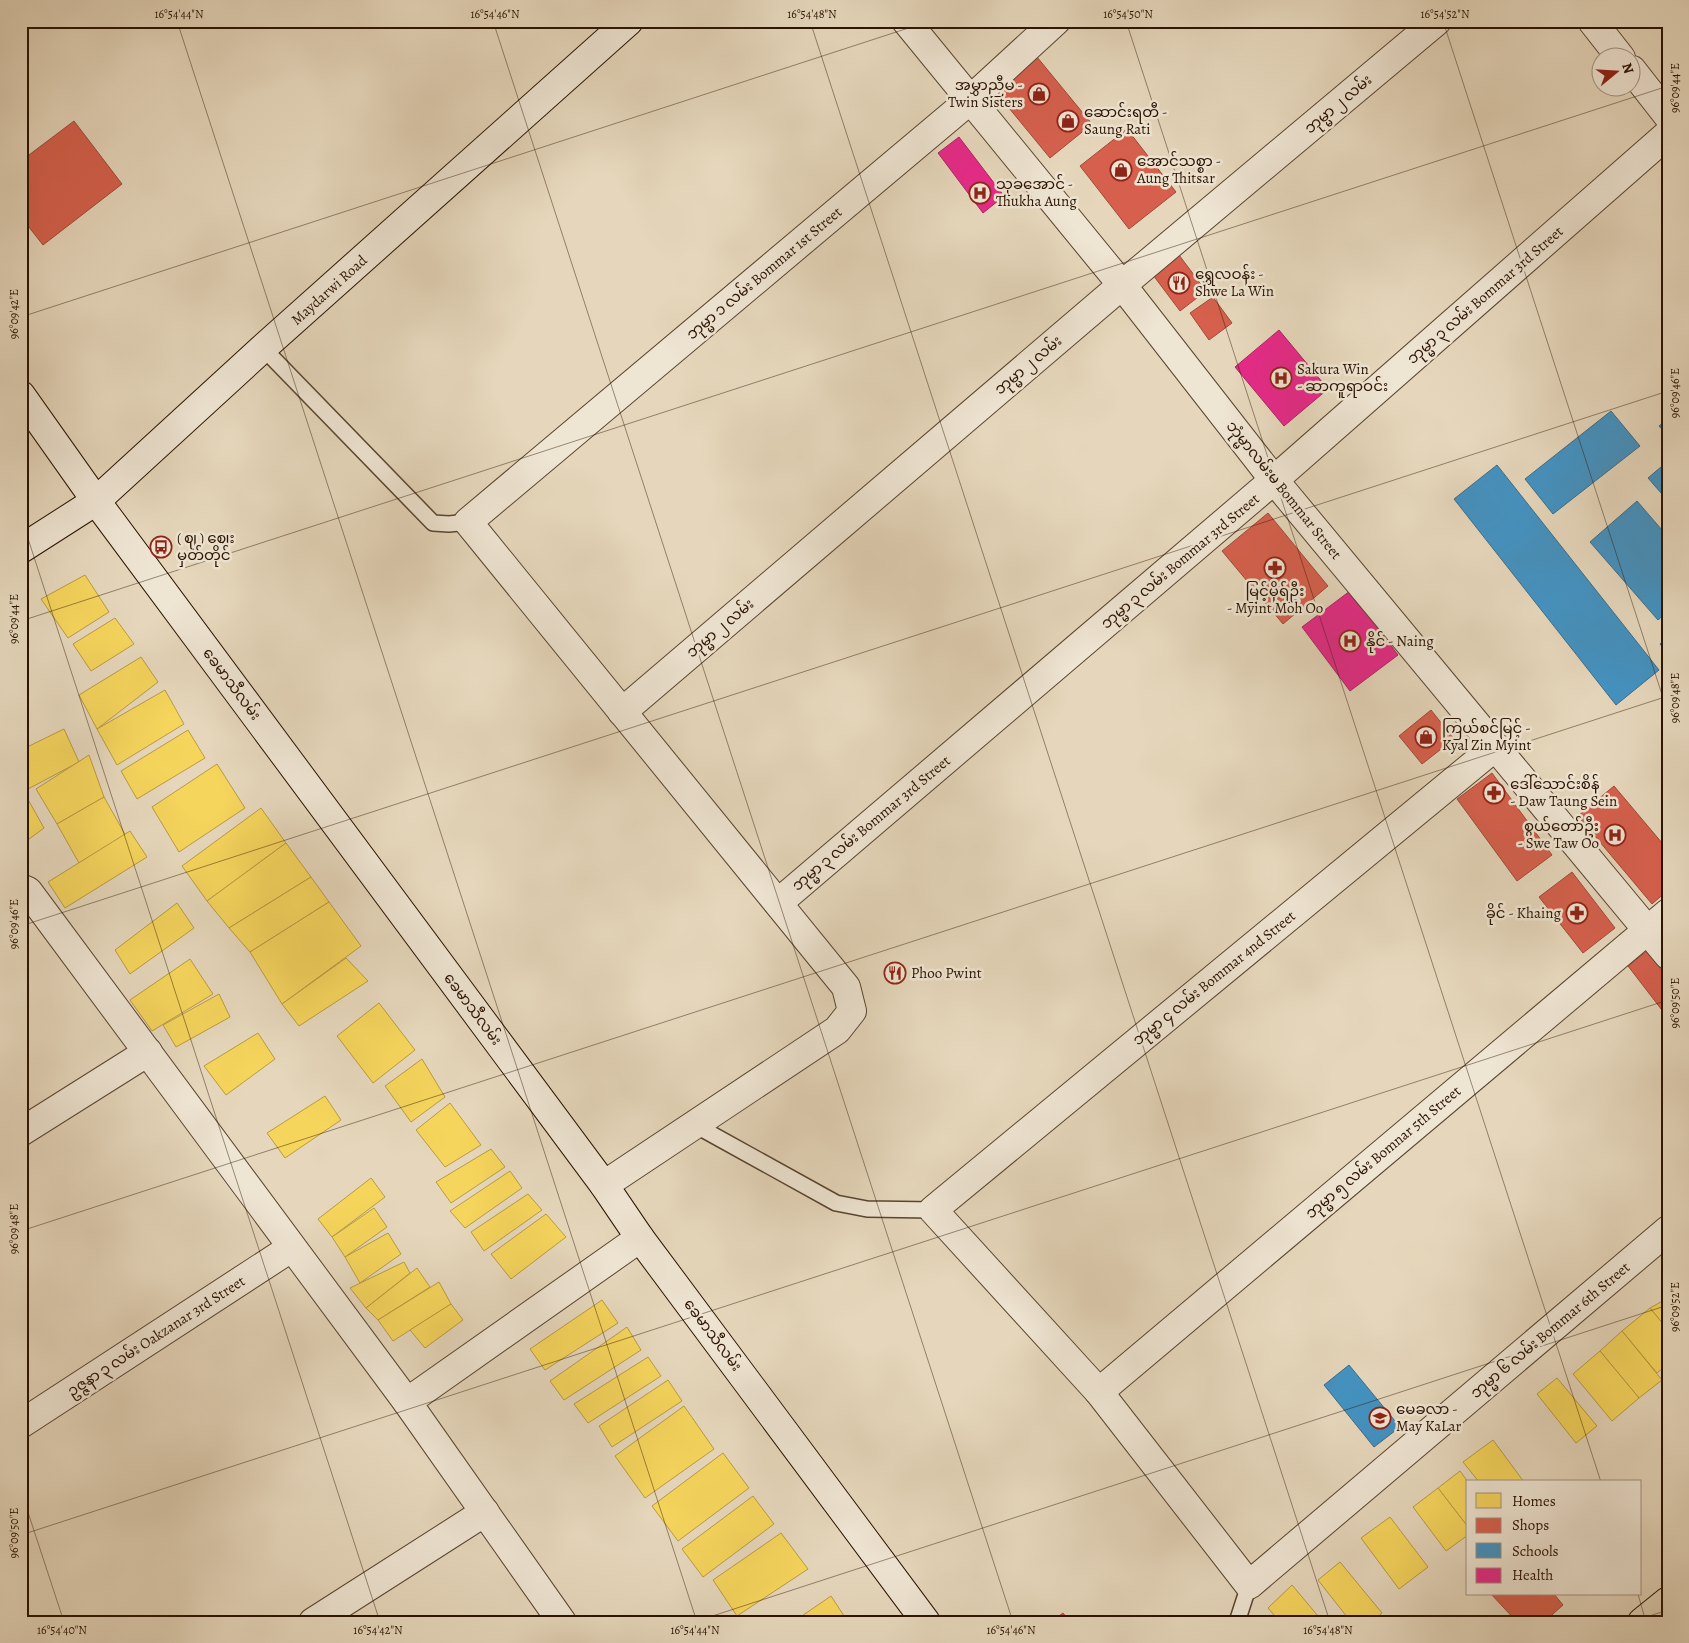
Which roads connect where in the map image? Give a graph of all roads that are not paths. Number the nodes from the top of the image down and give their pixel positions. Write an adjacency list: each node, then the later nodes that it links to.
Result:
1 (629, 21): 12 (street, Maydarwi Road)
2 (906, 21): 8 (street, ဘုံမ္မာလမ်းမ Bommar Street)
3 (1056, 21): 8 (street, ဘုမ္မာ ၁ လမ်း Bommar 1st Street)
4 (1437, 21): 11 (street, ဘုမ္မာ ၂ လမ်း)
5 (1592, 21): 6 (street)
6 (1613, 48)
7 (1642, 83): 9 (street)
8 (970, 100): 11 (street, ဘုံမ္မာလမ်းမ Bommar Street); 16 (street, ဘုမ္မာ ၁ လမ်း Bommar 1st Street)
9 (1668, 116)
10 (1668, 134): 14 (street, ဘုမ္မာ ၃ လမ်း Bommar 3rd Street)
11 (1122, 286): 14 (street, ဘုံမ္မာလမ်းမ Bommar Street); 18 (street, ဘုမ္မာ ၂ လမ်း)
12 (264, 348): 15 (street, Maydarwi Road); 16 (lane)
13 (21, 395): 15 (street, ခေမာသီလမ်း)
14 (1274, 480): 19 (street, ဘုံမ္မာလမ်းမ Bommar Street); 21 (street, ဘုမ္မာ ၃ လမ်း Bommar 3rd Street)
15 (96, 501): 17 (street, Maydarwi Road); 28 (street, ခေမာသီလမ်း)
16 (468, 522): 18 (street)
17 (21, 549)
18 (622, 712): 21 (street)
19 (1495, 747): 23 (street, ဘုံမ္မာလမ်းမ Bommar Street); 29 (street, ဘုမ္မာ ၄ လမ်း Bommar 4nd Street)
20 (21, 888): 25 (street)
21 (778, 903): 26 (street)
22 (1668, 913): 23 (street, ဘုမ္မာ ၅ လမ်း Bomnar 5th Street)
23 (1647, 930): 24 (street, ဘုံမ္မာလမ်းမ Bommar Street); 33 (street, ဘုမ္မာ ၅ လမ်း Bomnar 5th Street)
24 (1668, 955)
25 (148, 1052): 27 (street); 32 (street)
26 (695, 1125): 28 (street); 29 (lane)
27 (21, 1132)
28 (604, 1185): 31 (street, ခေမာသီလမ်း)
29 (933, 1210): 33 (street)
30 (1668, 1230): 37 (street, ဘုမ္မာ ၆ လမ်း Bommar 6th Street)
31 (640, 1238): 34 (street); 41 (street, ခေမာသီလမ်း)
32 (292, 1248): 34 (street); 35 (street, ဥဇ္ဇနာ ၃ လမ်း Oakzanar 3rd Street)
33 (1099, 1392): 37 (street)
34 (407, 1402): 36 (street)
35 (21, 1424)
36 (485, 1512): 39 (street); 40 (street)
37 (1249, 1585): 42 (lane)
38 (1668, 1600): 43 (main road)
39 (313, 1622)
40 (562, 1622)
41 (926, 1622)
42 (1237, 1622)
43 (1642, 1622)

